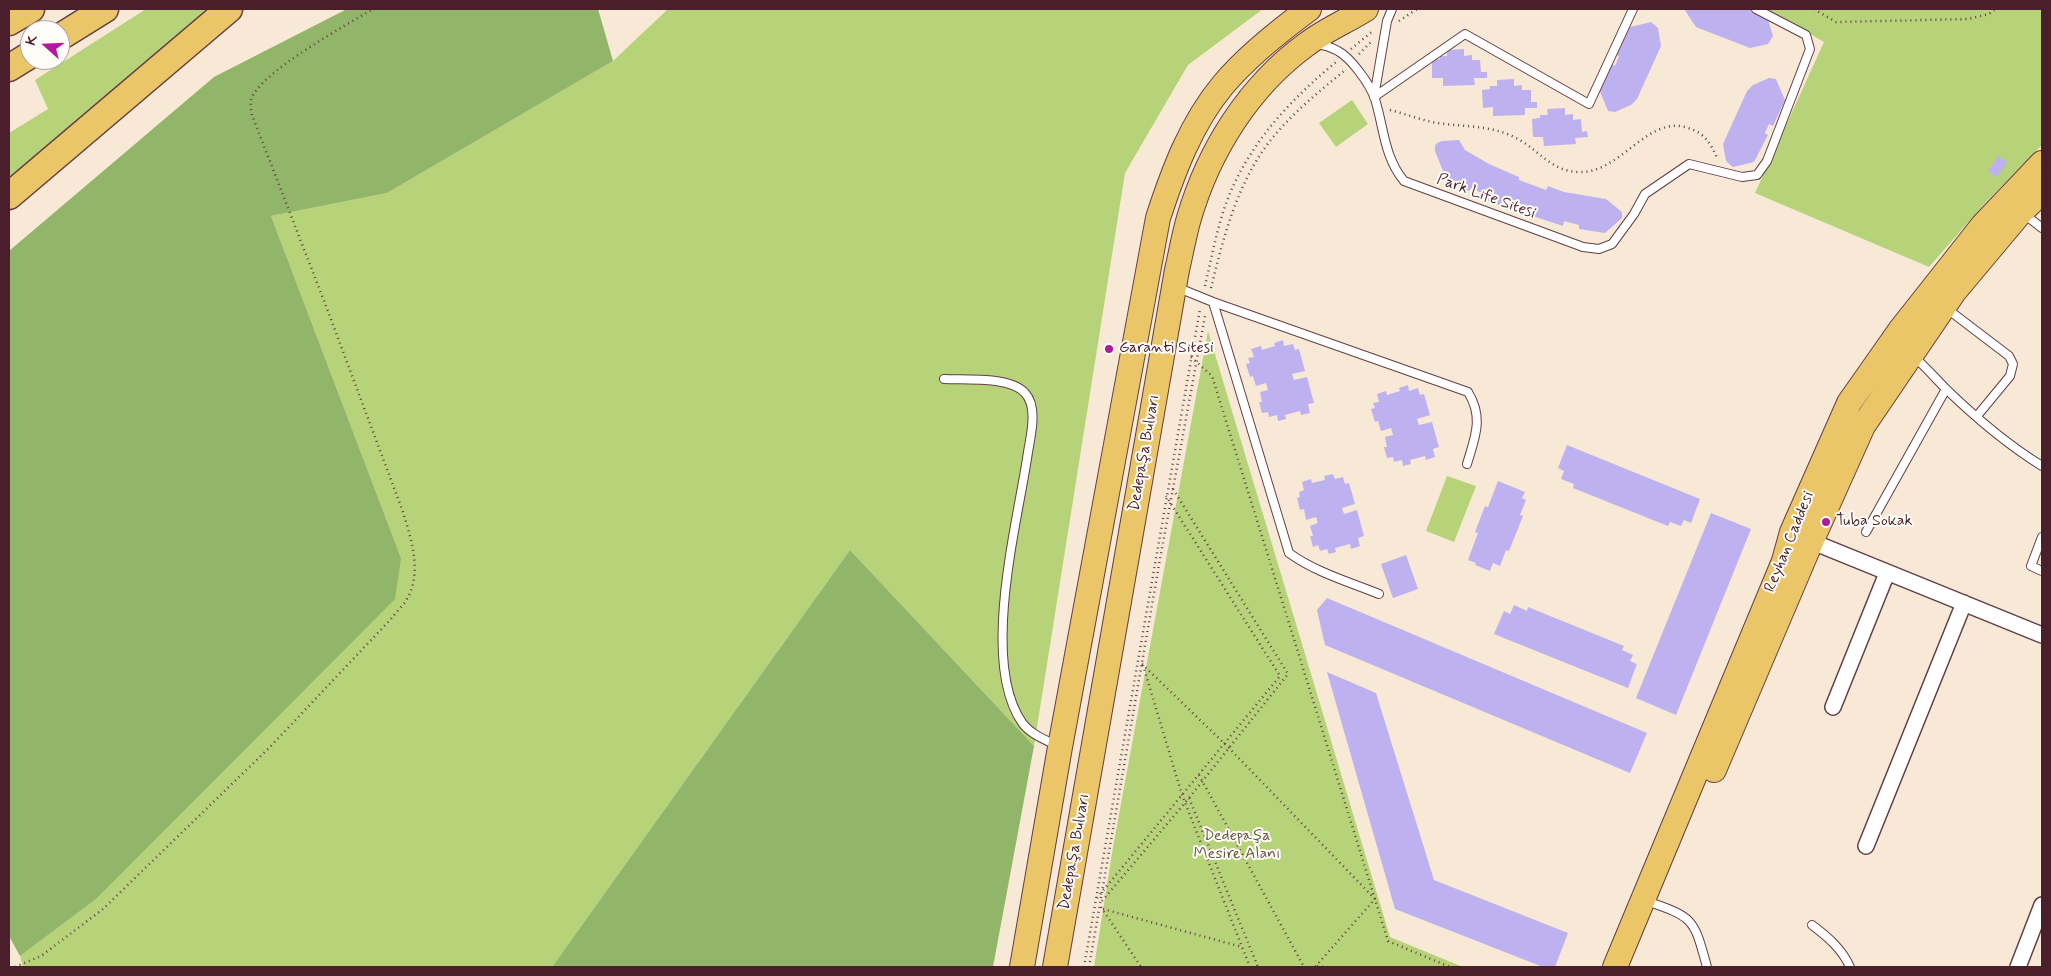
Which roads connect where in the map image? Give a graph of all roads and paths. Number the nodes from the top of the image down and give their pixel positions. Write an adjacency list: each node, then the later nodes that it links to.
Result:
1 (31, 9): 14 (highway)
2 (105, 9): 15 (highway)
3 (229, 9): 27 (highway)
4 (373, 9): 74 (path)
5 (1309, 9): 56 (main road, Dedepaşa Bulvarı)
6 (1366, 9): 17 (main road, Dedepaşa Bulvarı)
7 (1392, 9): 13 (lane)
8 (1417, 9): 16 (path)
9 (1633, 9): 22 (lane)
10 (1756, 9): 25 (lane, Park Life Sitesi)
11 (1814, 9): 12 (path)
12 (1995, 9)
13 (1387, 21): 16 (lane); 18 (path)
14 (9, 22)
15 (70, 31)
16 (1385, 31): 20 (path); 22 (lane)
17 (1307, 43): 18 (lane); 30 (main road, Dedepaşa Bulvarı)
18 (1344, 55): 20 (lane); 31 (path)
19 (20, 61): 21 (highway)
20 (1352, 63): 22 (lane); 31 (path)
21 (9, 68)
22 (1374, 96): 23 (lane, Park Life Sitesi)
23 (1377, 106): 25 (path); 25 (lane, Park Life Sitesi)
24 (2042, 163): 45 (main road, Reyhan Caddesi)
25 (1723, 172)
26 (2042, 192): 28 (main road, Reyhan Caddesi)
27 (9, 196)
28 (2021, 212): 29 (lane); 32 (main road, Reyhan Caddesi)
29 (2042, 228)
30 (1174, 286): 31 (lane); 76 (main road, Dedepaşa Bulvarı)
31 (1208, 299): 34 (path); 35 (path); 39 (lane); 49 (lane)
32 (1944, 306): 33 (main road, Reyhan Caddesi); 38 (lane)
33 (1910, 354): 37 (lane); 45 (main road, Reyhan Caddesi)
34 (1192, 357): 35 (path); 42 (path)
35 (1196, 361): 41 (path); 65 (path)
36 (944, 379): 56 (lane)
37 (1946, 389): 38 (lane); 44 (lane)
38 (1977, 416): 40 (lane)
39 (1467, 464)
40 (2042, 466)
41 (1173, 489): 43 (path); 57 (path)
42 (1166, 496): 43 (path); 52 (path)
43 (1171, 501): 53 (path); 55 (path)
44 (1866, 532)
45 (1802, 537): 48 (street); 67 (main road, Reyhan Caddesi)
46 (2042, 537): 47 (lane)
47 (2042, 571)
48 (1887, 573): 50 (street); 54 (street)
49 (1379, 594)
50 (1964, 603): 51 (street); 63 (street)
51 (2042, 635)
52 (1138, 660): 53 (path); 66 (path)
53 (1142, 664): 55 (path); 60 (path); 64 (path)
54 (1833, 707)
55 (1224, 743): 57 (path); 58 (path)
56 (1060, 747): 75 (main road, Dedepaşa Bulvarı)
57 (1229, 748): 59 (path); 65 (path)
58 (1199, 774): 59 (path); 60 (path)
59 (1202, 781): 61 (path); 82 (path)
60 (1182, 795): 62 (path); 64 (path)
61 (1189, 798): 62 (path); 81 (path)
62 (1185, 802): 68 (path); 72 (path)
63 (1866, 846)
64 (1102, 893): 66 (path); 68 (path)
65 (1374, 899): 73 (path); 84 (path)
66 (1096, 900): 68 (path); 77 (path)
67 (1650, 902): 85 (main road, Reyhan Caddesi); 86 (main road, Reyhan Caddesi); 87 (lane)
68 (1100, 904): 70 (path); 78 (path)
69 (2042, 905): 89 (street)
70 (1102, 909): 72 (path); 79 (path)
71 (1812, 925): 88 (lane)
72 (1242, 947): 80 (path)
73 (1316, 966): 83 (path)
74 (15, 967)
75 (1022, 967)
76 (1055, 967)
77 (1084, 967)
78 (1089, 967)
79 (1141, 967)
80 (1250, 967)
81 (1258, 967)
82 (1304, 967)
83 (1324, 967)
84 (1450, 967)
85 (1615, 967)
86 (1630, 967)
87 (1707, 967)
88 (1850, 967)
89 (2018, 967)

